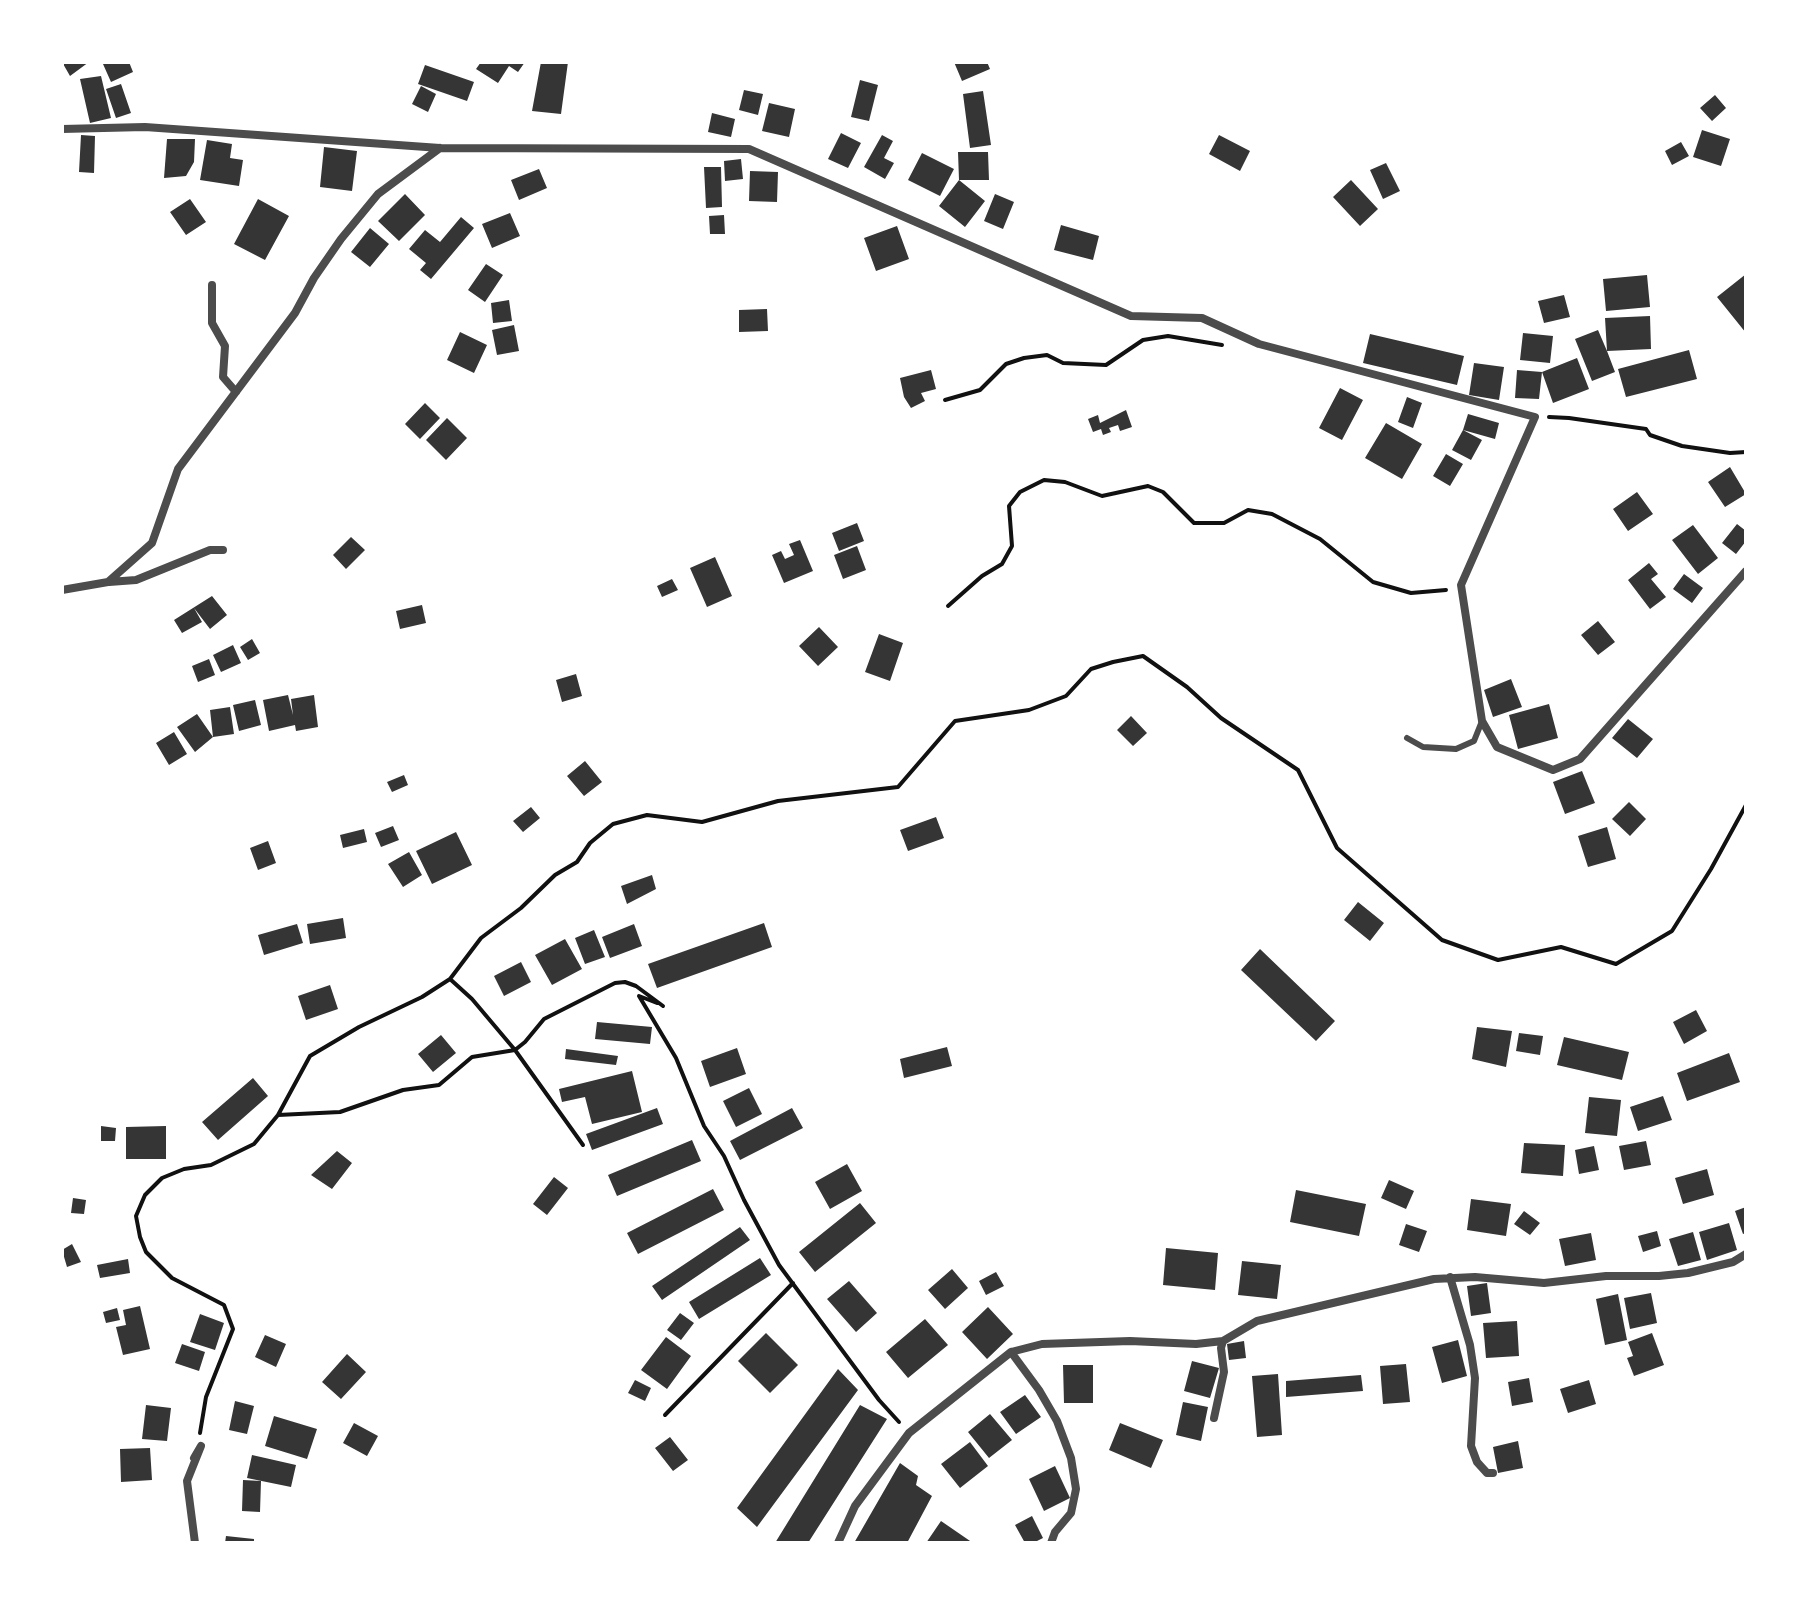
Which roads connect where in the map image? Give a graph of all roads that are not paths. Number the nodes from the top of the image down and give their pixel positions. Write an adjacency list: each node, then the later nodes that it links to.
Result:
1 (62, 129): 2 (street)
2 (440, 148): 4 (street); 9 (street)
3 (212, 285): 4 (street)
4 (236, 392): 7 (street)
5 (223, 550): 7 (street)
6 (1746, 571): 9 (street)
7 (108, 582): 8 (street)
8 (62, 590)
9 (1482, 721): 10 (lane)
10 (1407, 738)
11 (1746, 1254): 12 (street)
12 (1450, 1277): 13 (street); 17 (street)
13 (1223, 1341): 14 (street); 15 (street)
14 (1011, 1352): 19 (street); 20 (street)
15 (1214, 1418)
16 (194, 1458): 18 (street)
17 (1493, 1473)
18 (195, 1543)
19 (838, 1543)
20 (1051, 1543)

